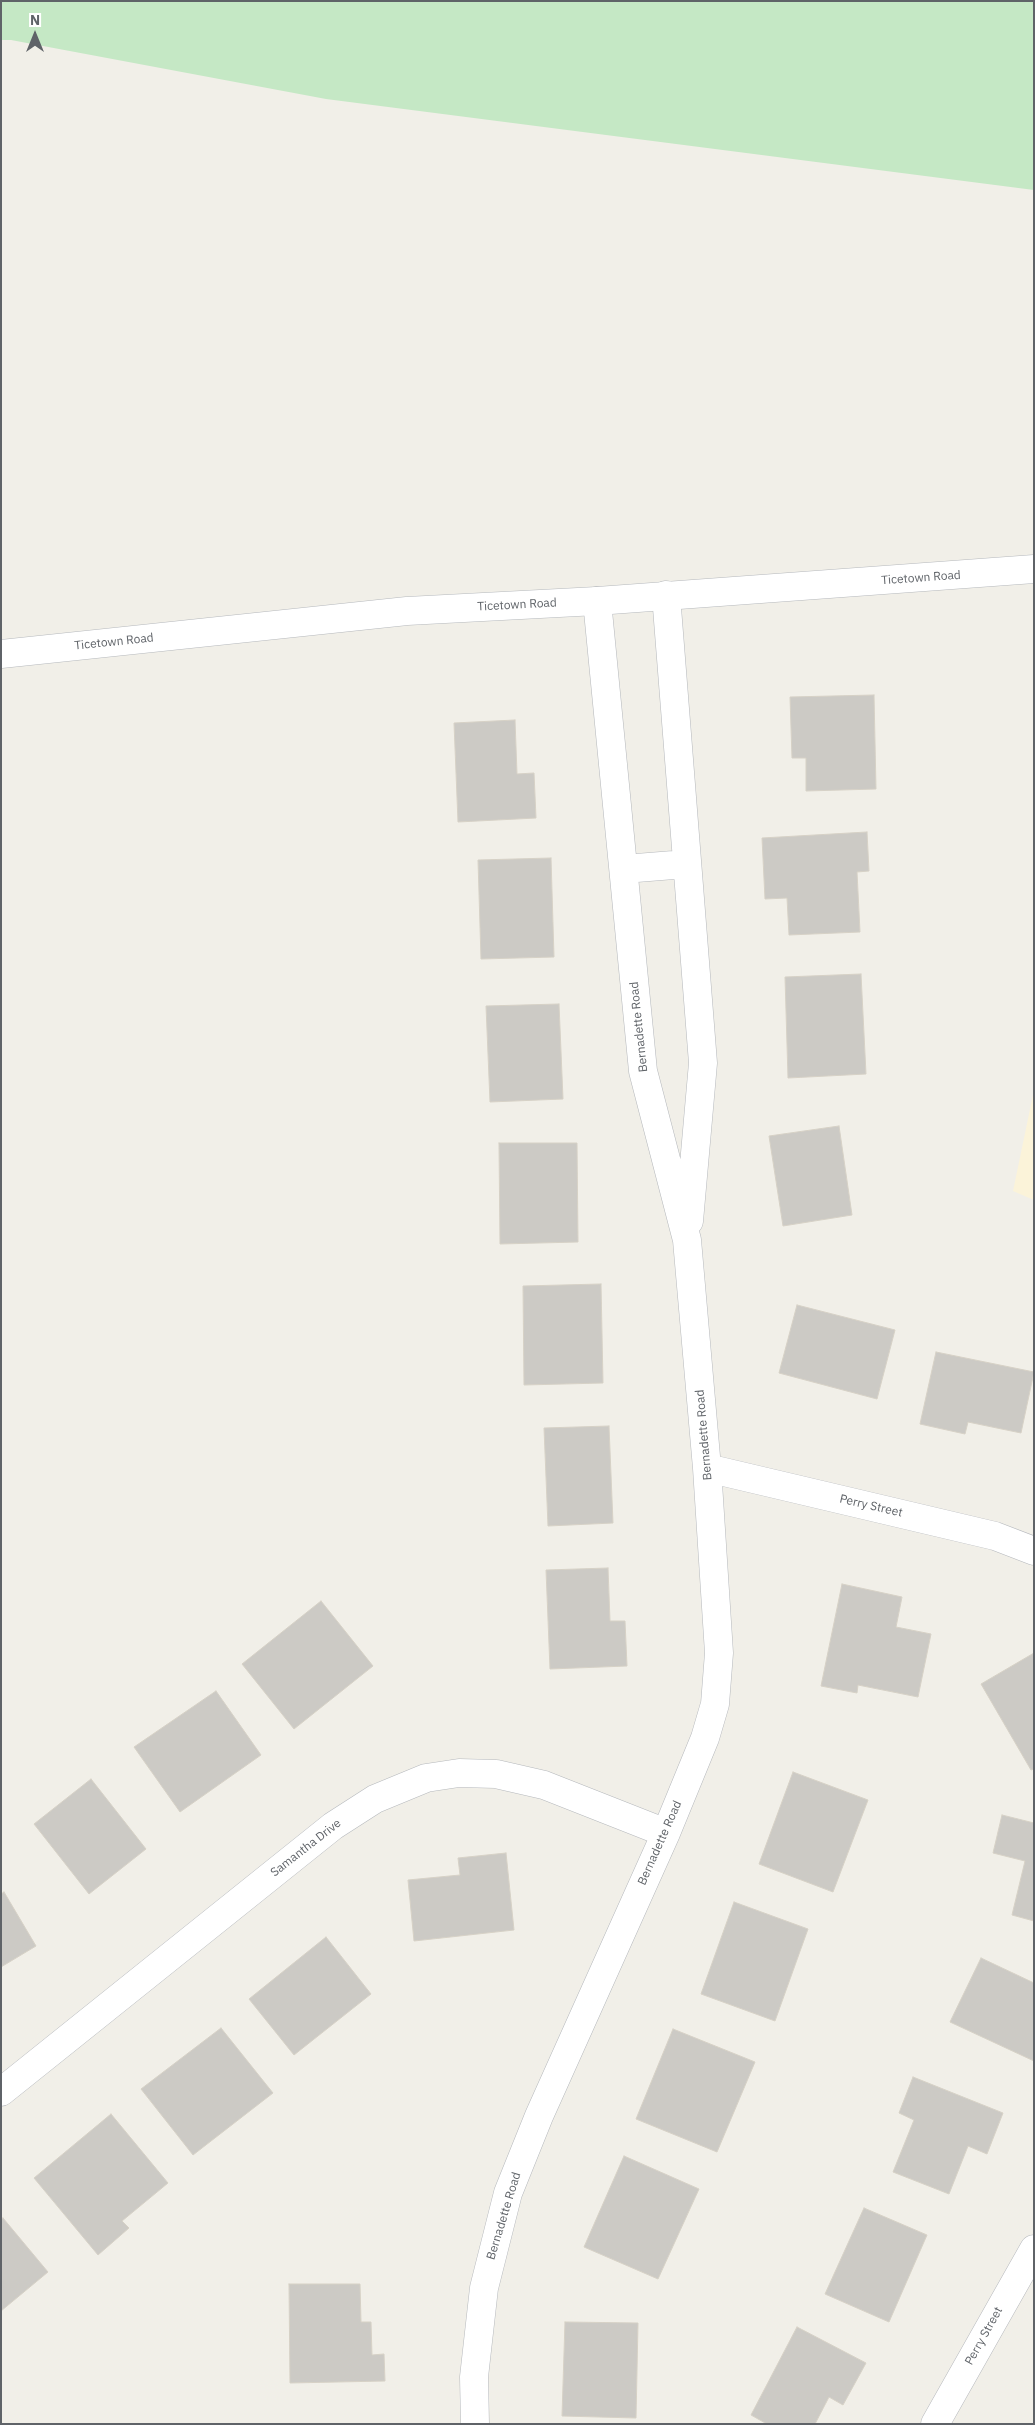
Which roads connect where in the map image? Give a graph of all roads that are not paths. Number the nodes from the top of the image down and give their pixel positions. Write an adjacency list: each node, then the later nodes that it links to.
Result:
1 (1034, 569): 2 (street, Ticetown Road)
2 (666, 595): 3 (street, Ticetown Road); 5 (street, Bernadette Road)
3 (597, 601): 4 (street, Ticetown Road); 6 (street, Bernadette Road)
4 (1, 654)
5 (686, 864): 6 (street); 7 (street, Bernadette Road)
6 (624, 869): 7 (street, Bernadette Road)
7 (687, 1240): 8 (street, Bernadette Road)
8 (707, 1468): 9 (street, Perry Street); 10 (street, Bernadette Road)
9 (1034, 1551)
10 (666, 1832): 11 (street, Samantha Drive); 13 (street, Bernadette Road)
11 (1, 2092)
12 (1034, 2249): 14 (street, Perry Street)
13 (475, 2424)
14 (935, 2424)

